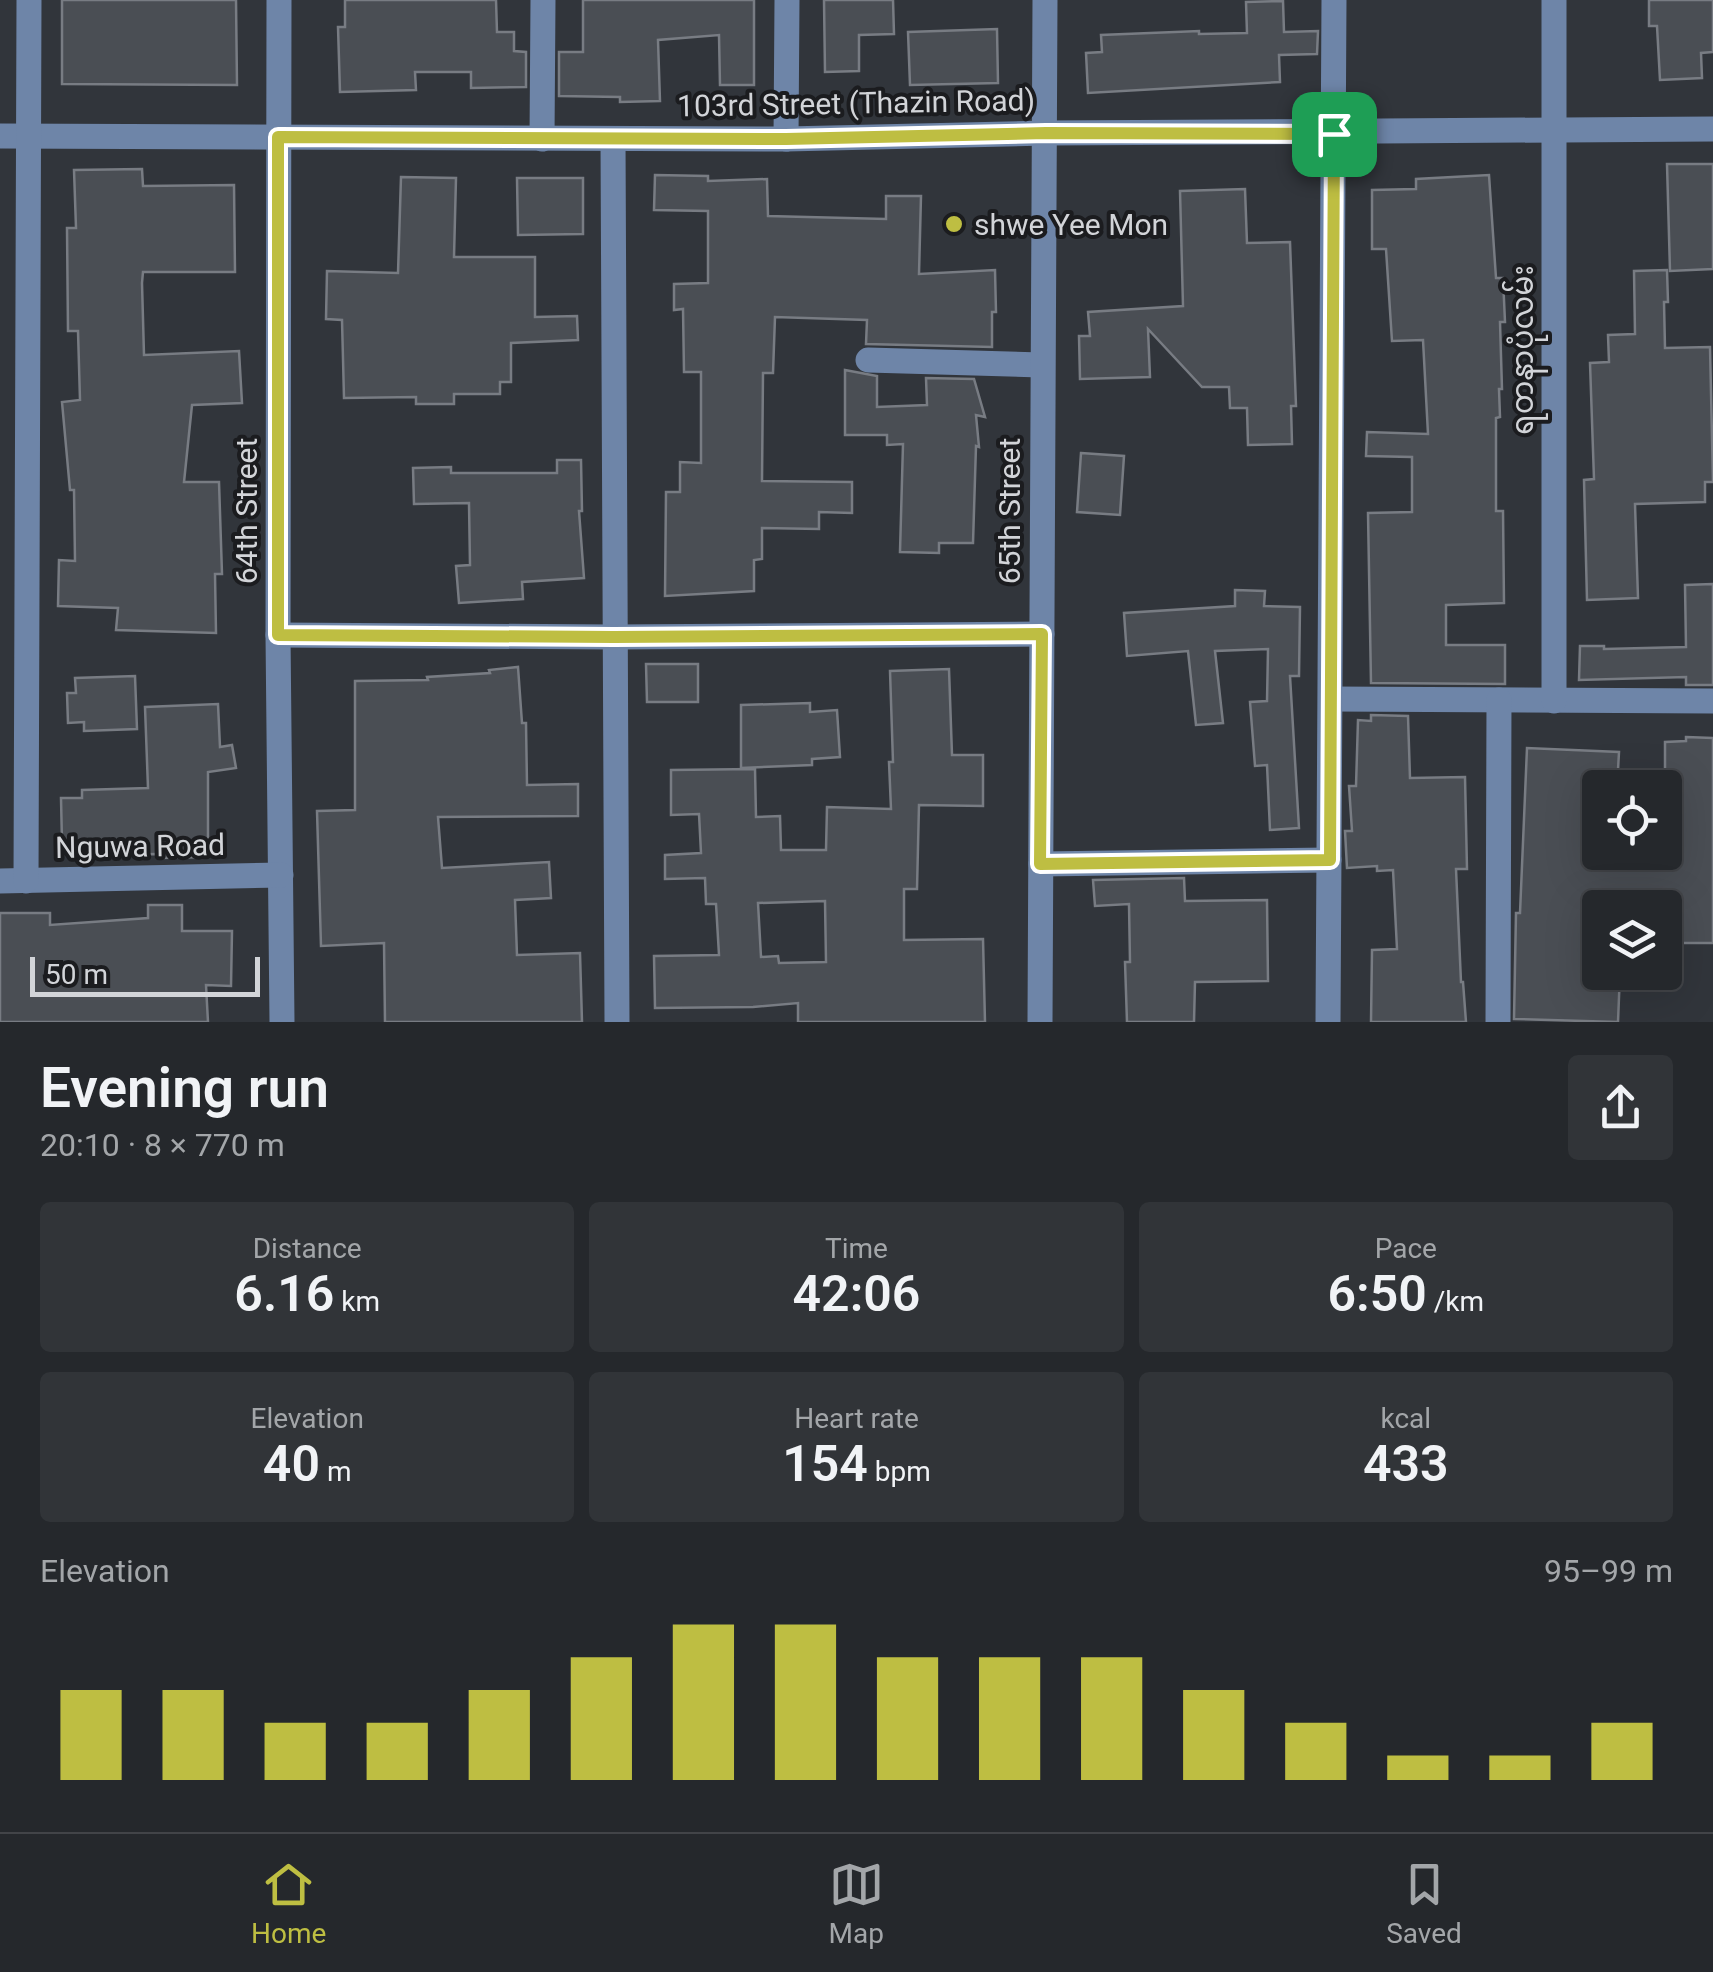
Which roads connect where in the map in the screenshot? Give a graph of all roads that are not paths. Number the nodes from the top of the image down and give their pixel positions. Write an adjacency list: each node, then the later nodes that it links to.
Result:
1 (29, 0): 13 (street)
2 (279, 0): 14 (street, 64th Street)
3 (543, 0): 15 (street)
4 (786, 0): 17 (street)
5 (1044, 0): 10 (street, 65th Street)
6 (1334, 0): 11 (street)
7 (1554, 0): 8 (street, ရတနာပုံလမ်း)
8 (1554, 128): 9 (street, 103rd Street (Thazin Road)); 11 (street, 103rd Street (Thazin Road)); 26 (street, ရတနာပုံလမ်း)
9 (1713, 129)
10 (1046, 133): 11 (street, 103rd Street (Thazin Road)); 17 (street, 103rd Street (Thazin Road)); 19 (street, 65th Street)
11 (1334, 134): 23 (street)
12 (0, 136): 13 (street, 103rd Street (Thazin Road))
13 (27, 136): 14 (street, 103rd Street (Thazin Road)); 30 (street)
14 (278, 137): 15 (street, 103rd Street (Thazin Road)); 21 (street, 64th Street)
15 (542, 138): 16 (street, 103rd Street (Thazin Road))
16 (613, 139): 17 (street, 103rd Street (Thazin Road)); 22 (street)
17 (786, 139)
18 (868, 360): 19 (street)
19 (1041, 366): 20 (street, 65th Street)
20 (1042, 634): 22 (street); 28 (street, 65th Street)
21 (278, 635): 22 (street); 29 (street, 64th Street)
22 (614, 637): 32 (street)
23 (1330, 700): 24 (street); 27 (street)
24 (1499, 700): 26 (street); 35 (street)
25 (1713, 700): 26 (street)
26 (1554, 701)
27 (1330, 860): 28 (street); 34 (street)
28 (1040, 864): 33 (street, 65th Street)
29 (281, 875): 30 (street, Nguwa Road); 31 (street, 64th Street)
30 (13, 881)
31 (282, 1022)
32 (617, 1022)
33 (1040, 1022)
34 (1328, 1022)
35 (1498, 1022)

